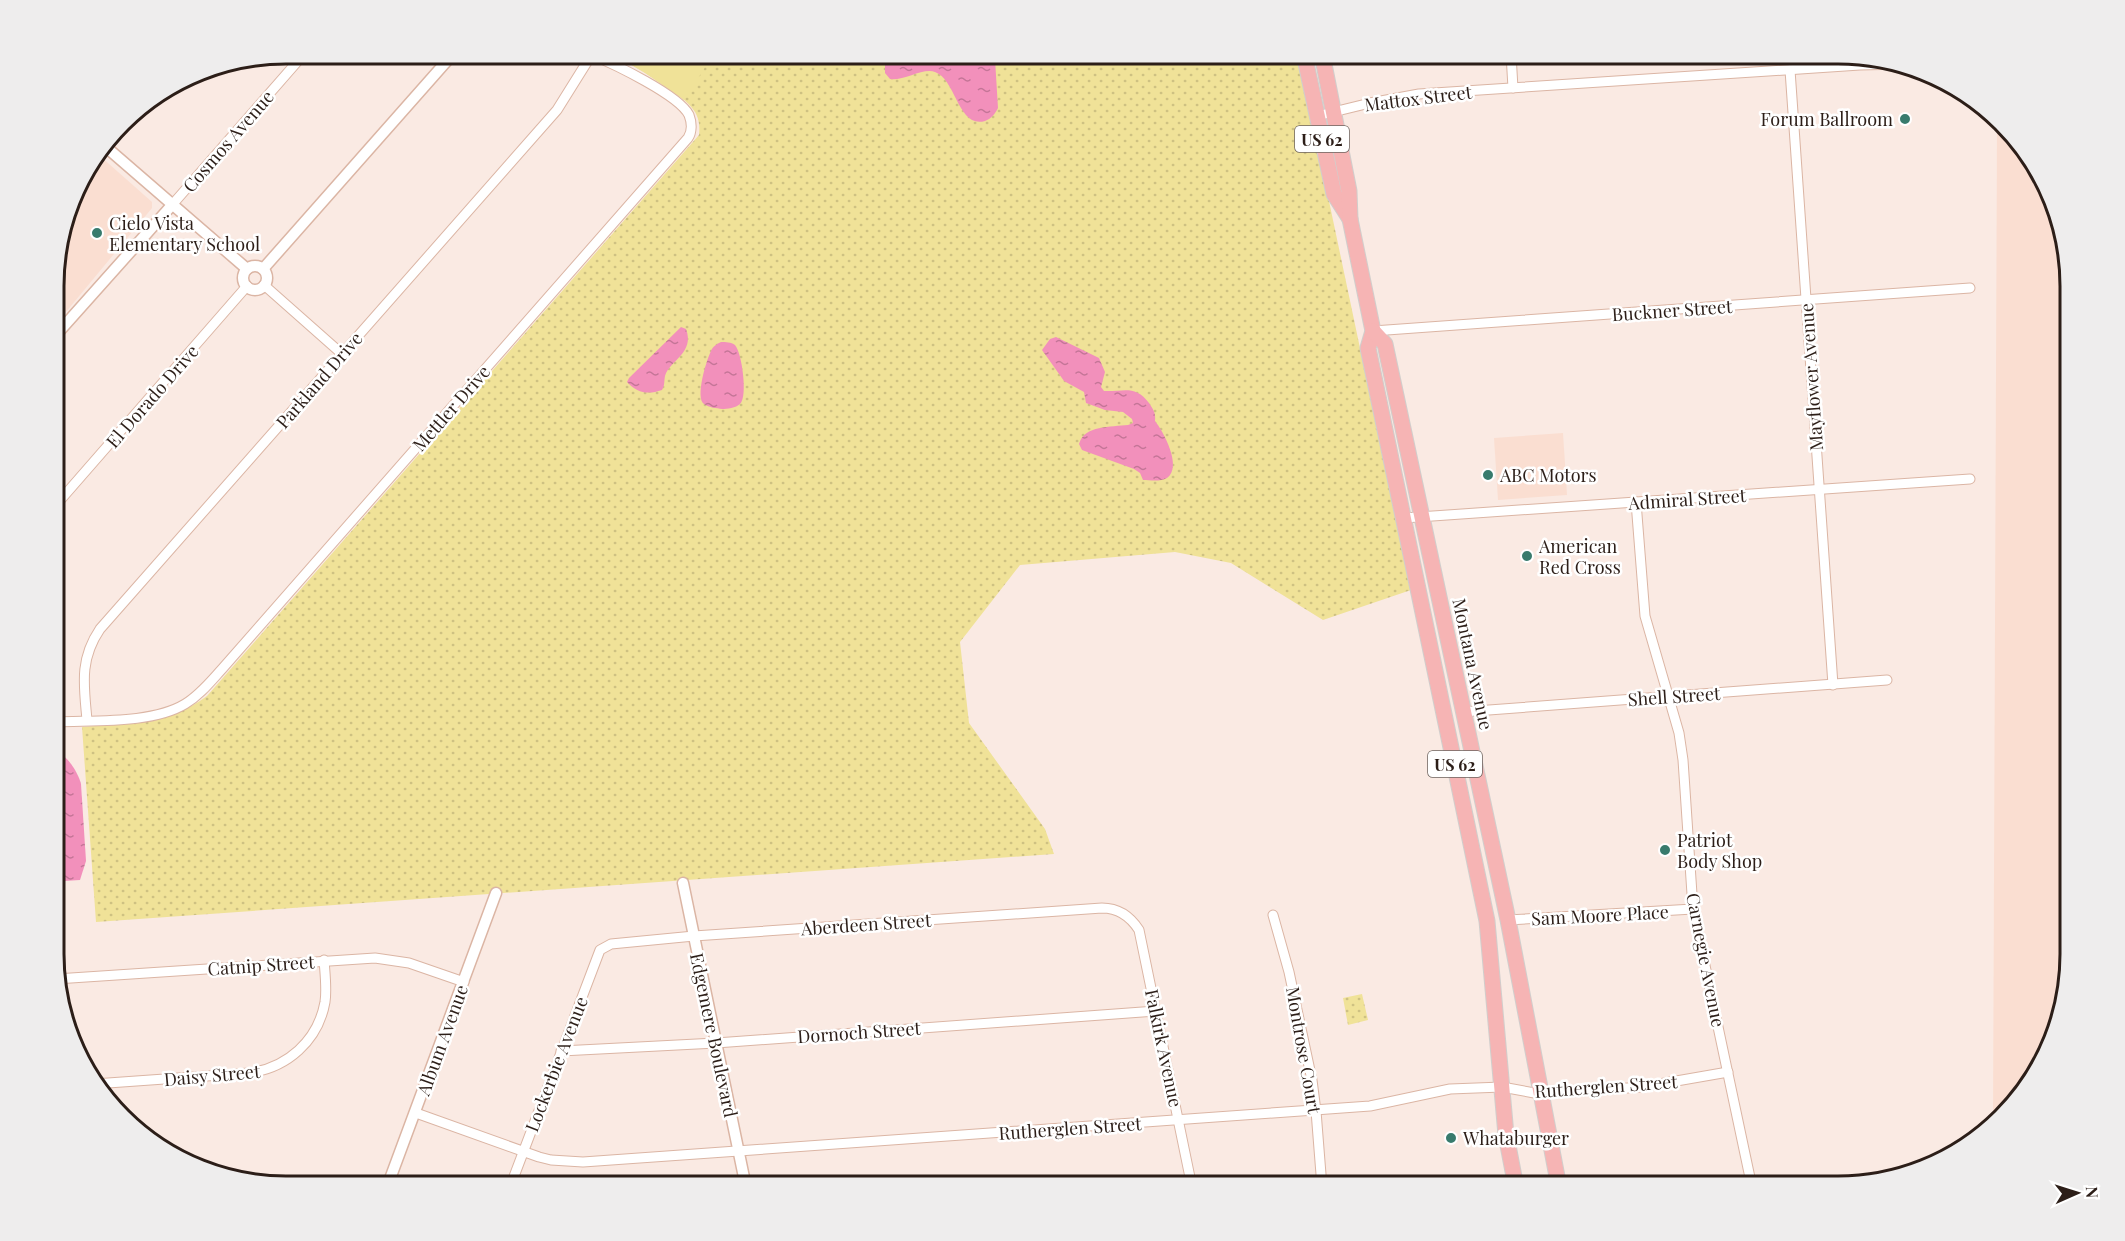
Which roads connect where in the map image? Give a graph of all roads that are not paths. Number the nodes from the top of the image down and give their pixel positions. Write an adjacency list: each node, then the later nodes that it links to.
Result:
1 (295, 64): 14 (street, Cosmos Avenue)
2 (444, 64): 16 (street)
3 (586, 64): 24 (street, Parkland Drive)
4 (613, 64): 35 (street, Mettler Drive)
5 (1306, 64): 15 (highway, Montana Avenue / US 62)
6 (1315, 64): 12 (highway)
7 (1323, 64): 12 (highway, US 62)
8 (1512, 64): 11 (street)
9 (1866, 66): 10 (street, Mattox Street)
10 (1790, 70): 11 (street, Mattox Street); 21 (street, Mayflower Avenue)
11 (1513, 88): 12 (street, Mattox Street)
12 (1329, 113): 15 (highway)
13 (111, 151): 14 (street)
14 (172, 205): 17 (street); 22 (street, Cosmos Avenue)
15 (1348, 216): 23 (highway, Montana Avenue / US 62)
16 (263, 268): 17 (street); 18 (street)
17 (247, 269): 19 (street)
18 (264, 285): 19 (street); 24 (street)
19 (247, 286): 27 (street, El Dorado Drive)
20 (1970, 288): 21 (street, Buckner Street)
21 (1806, 300): 23 (street, Buckner Street); 26 (street, Mayflower Avenue)
22 (64, 326)
23 (1373, 331): 29 (highway, Montana Avenue / US 62); 30 (highway, Montana Avenue / US 62)
24 (342, 354): 35 (street, Parkland Drive)
25 (1970, 479): 26 (street, Admiral Street)
26 (1819, 490): 28 (street, Admiral Street); 32 (street, Mayflower Avenue)
27 (64, 496)
28 (1636, 502): 29 (street, Admiral Street); 33 (street, Carnegie Avenue)
29 (1422, 517): 30 (street, Admiral Street); 34 (highway, Montana Avenue / US 62)
30 (1404, 518): 53 (highway, Montana Avenue / US 62)
31 (1887, 681): 32 (street, Shell Street)
32 (1833, 685): 33 (street, Shell Street)
33 (1668, 697): 34 (street, Shell Street); 39 (street, Carnegie Avenue)
34 (1462, 712): 42 (highway, Montana Avenue / US 62)
35 (87, 720): 36 (street, Mettler Drive)
36 (64, 721)
37 (683, 883): 43 (street, Edgemere Boulevard)
38 (496, 893): 47 (street, Album Avenue)
39 (1693, 909): 42 (street, Sam Moore Place); 51 (street, Carnegie Avenue)
40 (1125, 914): 43 (street, Aberdeen Street); 48 (street, Falkirk Avenue)
41 (1272, 915): 55 (street, Montrose Court)
42 (1508, 920): 54 (highway, Montana Avenue / US 62)
43 (694, 936): 44 (street, Aberdeen Street); 49 (street, Edgemere Boulevard)
44 (607, 945): 50 (street, Lockerbie Avenue)
45 (324, 960): 46 (street, Catnip Street); 47 (street, Catnip Street); 52 (street, Daisy Street)
46 (66, 978)
47 (464, 982): 56 (street, Album Avenue)
48 (1156, 1011): 49 (street, Dornoch Street); 57 (street, Falkirk Avenue)
49 (716, 1043): 50 (street, Dornoch Street); 59 (street, Edgemere Boulevard)
50 (561, 1051): 58 (street, Lockerbie Avenue)
51 (1728, 1072): 54 (street, Rutherglen Street); 67 (street, Carnegie Avenue)
52 (106, 1083)
53 (1502, 1087): 54 (street, Rutherglen Street); 55 (street, Rutherglen Street); 65 (highway, Montana Avenue / US 62)
54 (1540, 1094): 66 (highway, Montana Avenue / US 62)
55 (1316, 1110): 57 (street, Rutherglen Street); 64 (street, Montrose Court)
56 (416, 1113): 58 (street, Rutherglen Street); 60 (street, Album Avenue)
57 (1179, 1121): 59 (street, Rutherglen Street); 63 (street, Falkirk Avenue)
58 (523, 1151): 59 (street, Rutherglen Street); 61 (street, Lockerbie Avenue)
59 (738, 1151): 62 (street, Edgemere Boulevard)
60 (391, 1176)
61 (514, 1176)
62 (744, 1176)
63 (1190, 1176)
64 (1321, 1176)
65 (1514, 1176)
66 (1557, 1176)
67 (1750, 1176)

